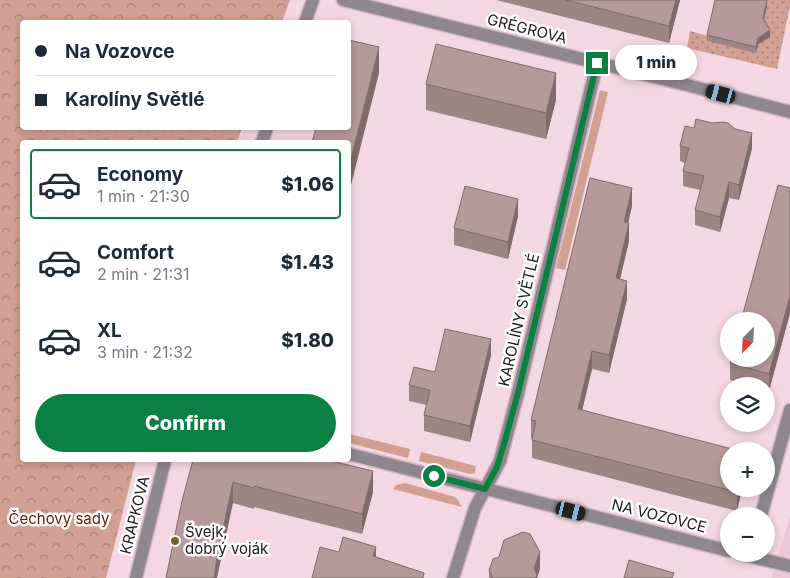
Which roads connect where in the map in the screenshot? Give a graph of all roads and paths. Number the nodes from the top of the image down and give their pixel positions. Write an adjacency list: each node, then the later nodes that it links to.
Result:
1 (314, 0): 3 (street)
2 (344, 0): 4 (street, GRÉGROVA)
3 (306, 20)
4 (597, 63): 5 (street, GRÉGROVA); 9 (street, KAROLÍNY SVĚTLÉ)
5 (790, 112)
6 (790, 410): 10 (street)
7 (351, 455): 9 (street, NA VOZOVCE)
8 (165, 462): 14 (street, KRAPKOVA)
9 (485, 489): 11 (street, NA VOZOVCE); 15 (street, KAROLÍNY SVĚTLÉ)
10 (763, 507)
11 (720, 549)
12 (774, 562): 13 (street)
13 (790, 566)
14 (136, 578)
15 (453, 578)

